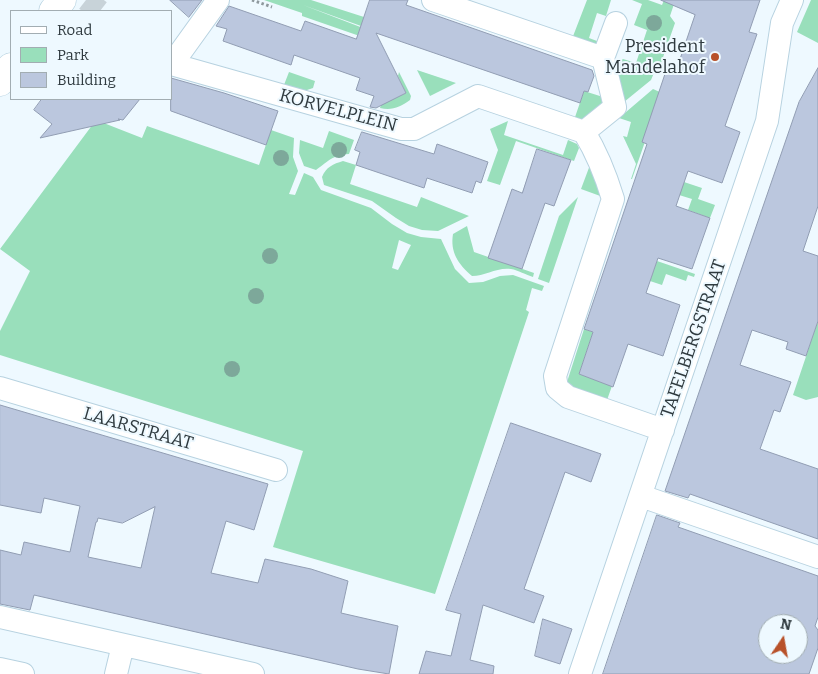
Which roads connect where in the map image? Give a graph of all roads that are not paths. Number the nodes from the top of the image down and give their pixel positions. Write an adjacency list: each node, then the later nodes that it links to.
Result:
1 (62, 0): 5 (street)
2 (218, 0): 8 (street, KORVELPLEIN)
3 (432, 0): 7 (street)
4 (792, 0): 14 (street, TAFELBERGSTRAAT)
5 (54, 10)
6 (616, 23): 7 (street)
7 (603, 58): 12 (street)
8 (172, 63)
9 (172, 64): 12 (street, KORVELPLEIN)
10 (10, 68): 11 (street)
11 (0, 82)
12 (584, 132): 14 (street)
13 (0, 388): 15 (street, LAARSTRAAT)
14 (663, 430): 16 (street, TAFELBERGSTRAAT)
15 (276, 470)
16 (641, 496): 17 (street); 24 (street, TAFELBERGSTRAAT)
17 (818, 557)
18 (0, 617): 19 (street)
19 (123, 644): 22 (street); 23 (street)
20 (0, 669): 21 (street)
21 (23, 674)
22 (116, 674)
23 (253, 674)
24 (580, 674)

